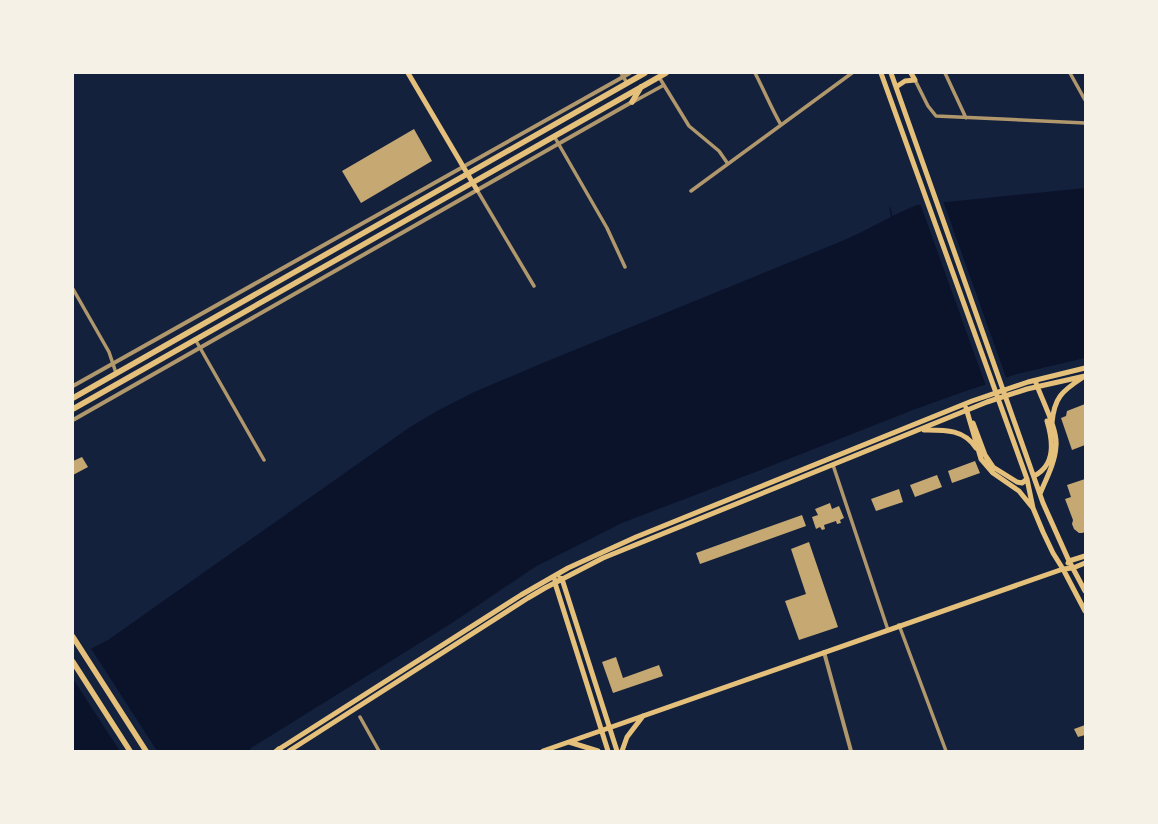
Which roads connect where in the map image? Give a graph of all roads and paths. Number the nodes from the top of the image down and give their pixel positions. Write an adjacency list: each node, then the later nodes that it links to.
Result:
1 (408, 73): 27 (main road)
2 (630, 73): 12 (street)
3 (645, 73): 15 (main road)
4 (666, 73): 13 (main road)
5 (754, 73): 23 (street)
6 (852, 73): 23 (street)
7 (881, 73): 55 (main road)
8 (891, 73): 18 (main road)
9 (911, 73): 14 (main road)
10 (945, 73): 21 (street)
11 (1070, 73): 19 (street)
12 (622, 75): 15 (street); 27 (street)
13 (659, 77): 16 (street); 17 (main road)
14 (914, 80): 18 (main road); 21 (street)
15 (627, 83): 28 (main road)
16 (664, 85): 20 (street); 26 (street)
17 (641, 87): 20 (main road); 24 (main road)
18 (896, 87): 54 (main road)
19 (1085, 100)
20 (632, 102): 25 (street)
21 (966, 118): 22 (street)
22 (1085, 123)
23 (781, 125): 26 (street)
24 (554, 136): 25 (street); 29 (main road)
25 (559, 144): 30 (street); 32 (street)
26 (728, 164): 31 (street)
27 (462, 166): 28 (main road); 37 (street)
28 (467, 174): 29 (main road); 39 (main road)
29 (472, 182): 30 (main road); 35 (main road)
30 (477, 190): 33 (street); 36 (street)
31 (691, 191)
32 (624, 267)
33 (534, 286)
34 (73, 289): 37 (street)
35 (195, 339): 36 (street); 46 (main road)
36 (200, 348): 48 (street); 52 (street)
37 (113, 363): 39 (street); 42 (street)
38 (1085, 368): 41 (main road)
39 (116, 373): 44 (main road)
40 (1085, 376): 43 (main road); 49 (main road)
41 (1033, 381): 43 (main road); 45 (main road)
42 (73, 386)
43 (1036, 387): 47 (main road); 49 (main road); 54 (main road)
44 (73, 398)
45 (966, 404): 47 (main road); 63 (main road)
46 (73, 409)
47 (968, 410): 50 (main road); 51 (main road); 55 (main road)
48 (73, 420)
49 (1052, 425): 56 (main road)
50 (920, 430): 51 (main road); 53 (main road)
51 (978, 452): 57 (main road)
52 (264, 460)
53 (833, 465): 64 (main road); 69 (street)
54 (1034, 476): 56 (main road)
55 (1027, 479): 57 (main road)
56 (1040, 494): 59 (main road)
57 (1033, 508): 62 (main road)
58 (1085, 556): 59 (main road)
59 (1069, 561): 61 (main road); 62 (main road)
60 (1085, 563): 61 (main road)
61 (1073, 568): 62 (main road); 66 (main road)
62 (1063, 569): 67 (main road); 68 (main road)
63 (556, 575): 64 (main road); 65 (main road); 78 (main road)
64 (562, 579): 65 (main road); 75 (main road)
65 (555, 582): 76 (main road); 81 (main road)
66 (1085, 591)
67 (1085, 611)
68 (899, 625): 69 (main road); 89 (street)
69 (888, 630): 71 (main road)
70 (73, 637): 80 (main road)
71 (824, 652): 73 (main road); 88 (street)
72 (73, 662): 79 (main road)
73 (644, 715): 75 (main road); 87 (main road)
74 (360, 717): 82 (street)
75 (610, 727): 76 (main road); 86 (main road)
76 (602, 730): 77 (main road); 85 (main road)
77 (568, 742): 83 (main road); 84 (main road)
78 (279, 750)
79 (130, 751)
80 (146, 751)
81 (289, 751)
82 (379, 751)
83 (543, 751)
84 (598, 751)
85 (608, 751)
86 (617, 751)
87 (622, 751)
88 (851, 751)
89 (946, 751)

